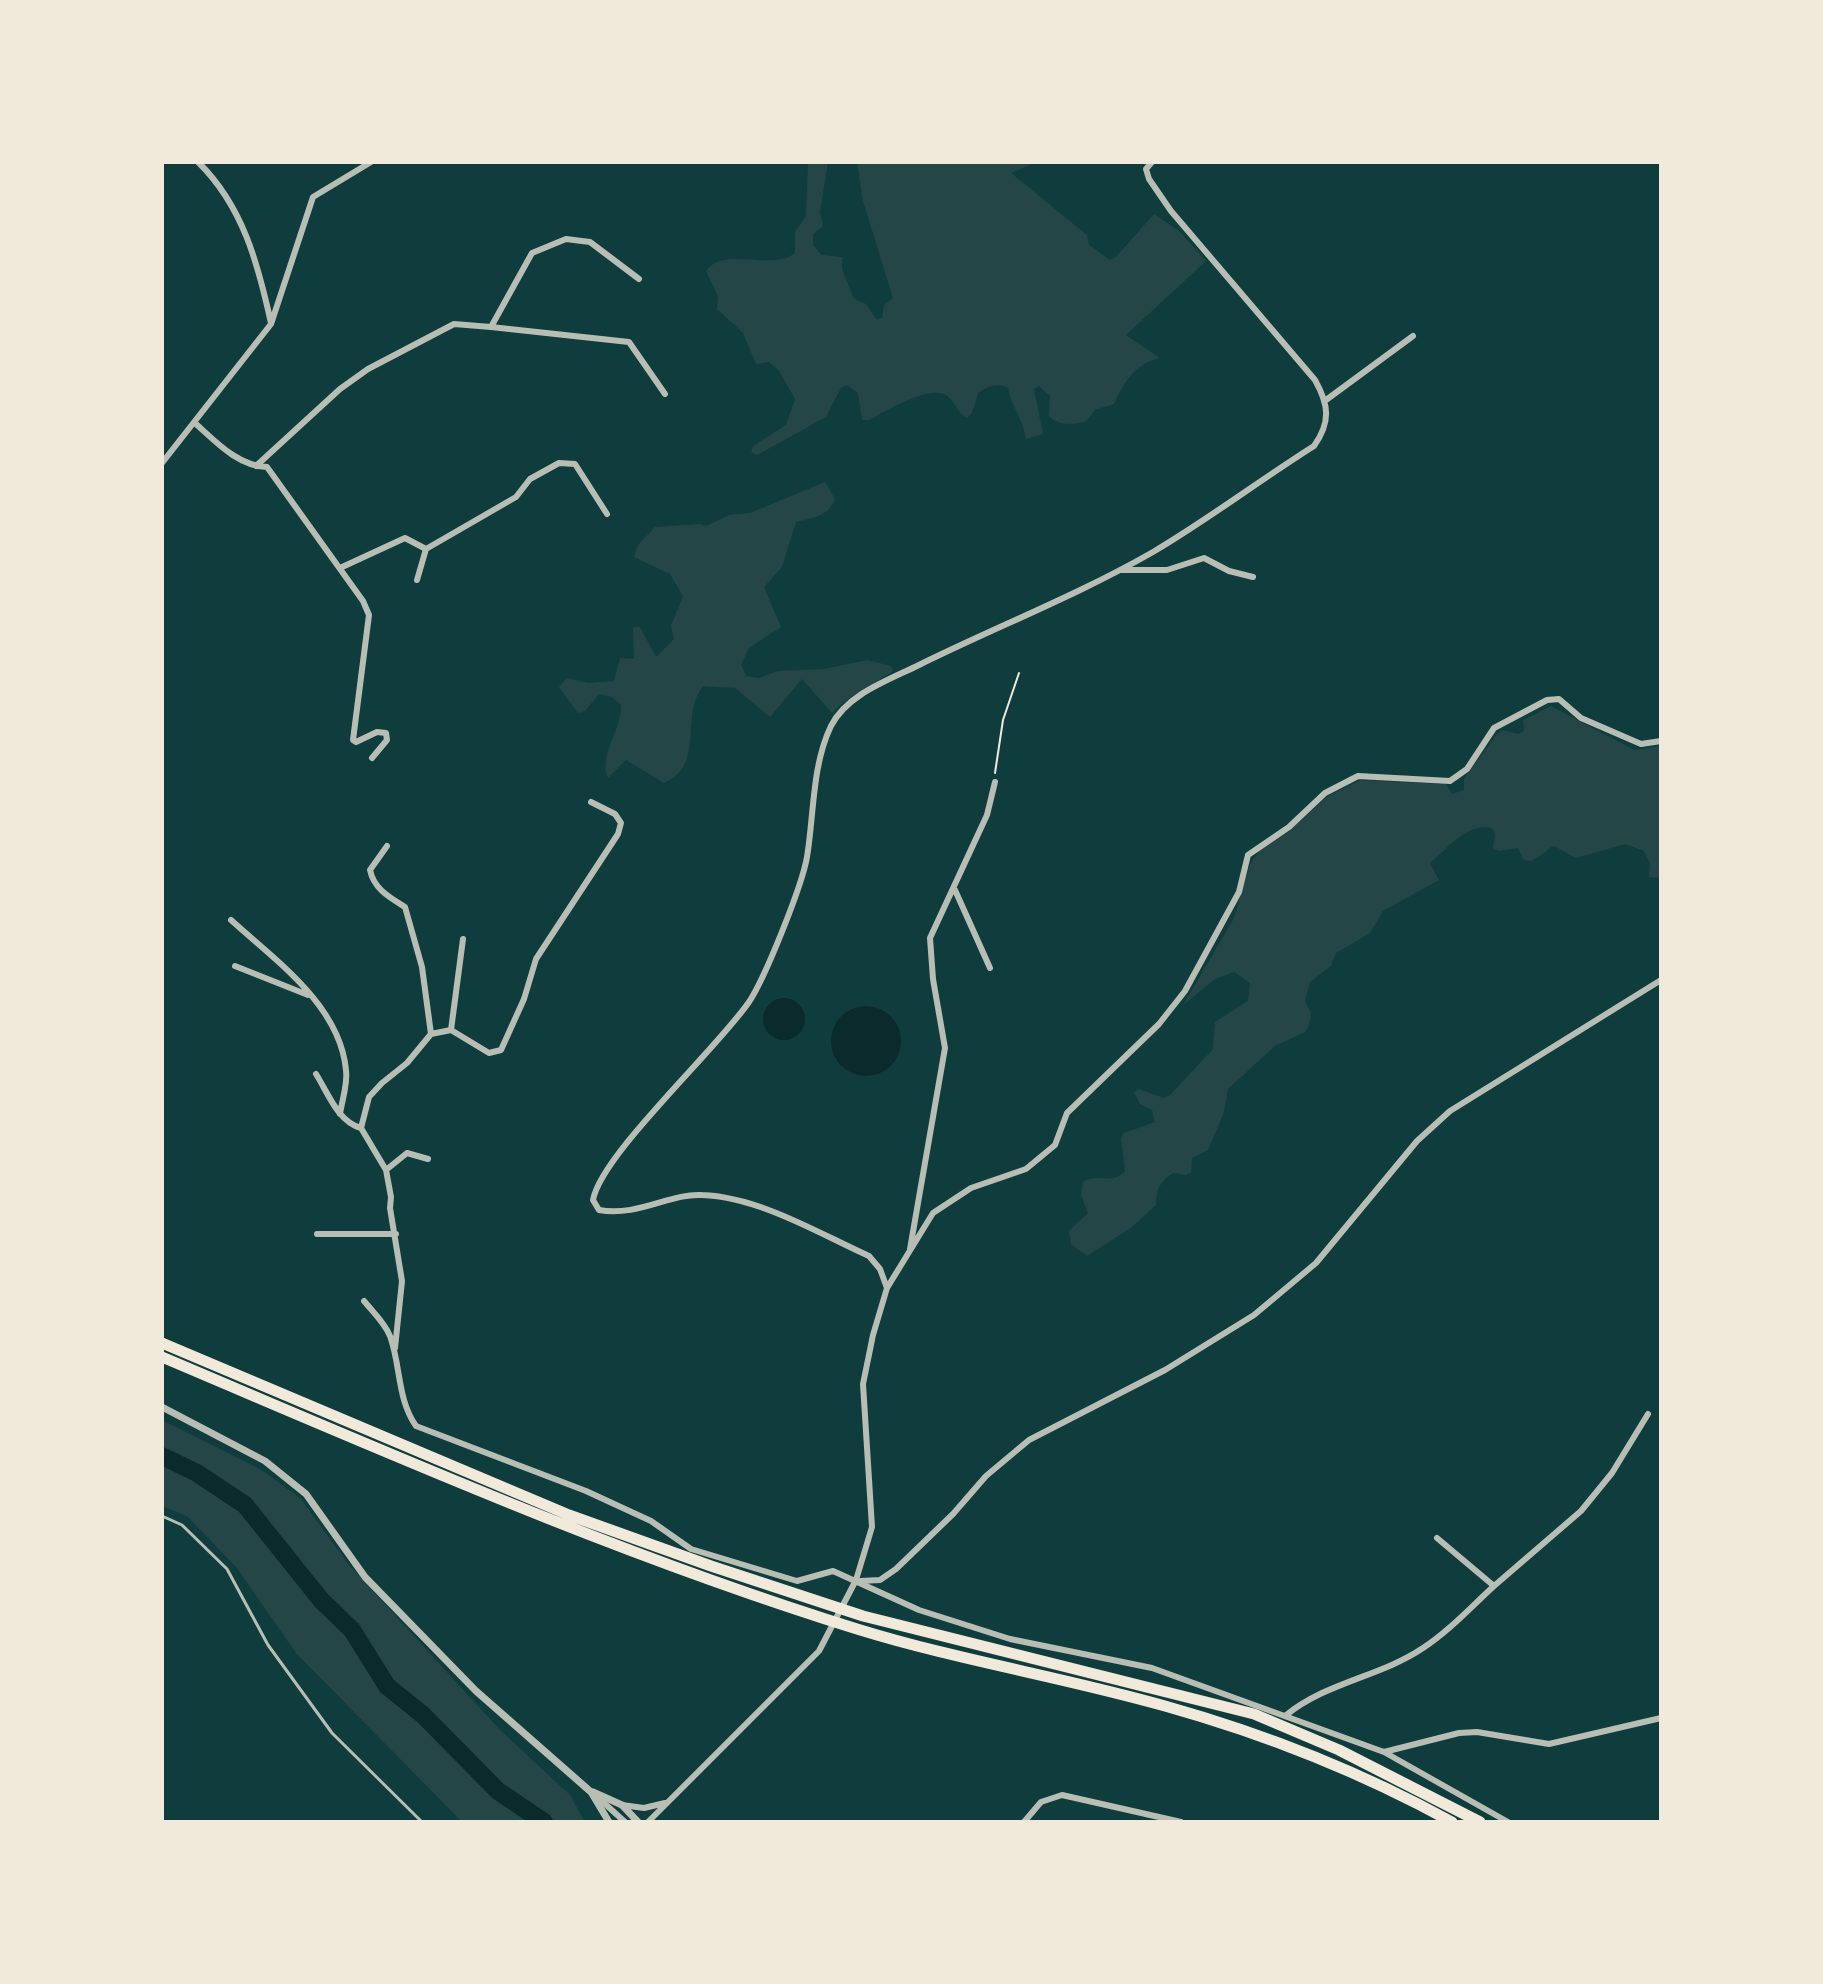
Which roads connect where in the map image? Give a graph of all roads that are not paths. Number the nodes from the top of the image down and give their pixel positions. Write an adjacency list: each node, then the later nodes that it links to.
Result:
1 (198, 162): 5 (street)
2 (371, 162): 5 (street)
3 (1152, 162): 9 (street)
4 (639, 279): 6 (street)
5 (271, 324): 10 (street)
6 (491, 327): 8 (street); 12 (street)
7 (1413, 336): 9 (street)
8 (665, 394)
9 (1326, 400): 16 (street)
10 (196, 424): 11 (street); 12 (street)
11 (162, 463)
12 (256, 466): 15 (street)
13 (607, 514): 14 (street)
14 (426, 549): 15 (street); 18 (street)
15 (340, 568): 20 (street)
16 (1117, 570): 17 (street); 41 (street)
17 (1253, 577)
18 (417, 580)
19 (1661, 741): 40 (street)
20 (372, 758)
21 (995, 782): 24 (street)
22 (591, 802): 31 (street)
23 (387, 846): 32 (street)
24 (955, 890): 28 (street); 40 (street)
25 (231, 920): 30 (street)
26 (463, 939): 31 (street)
27 (235, 966): 30 (street)
28 (990, 968)
29 (1661, 980): 50 (street)
30 (308, 995): 34 (street)
31 (451, 1030): 32 (street)
32 (431, 1034): 35 (street)
33 (316, 1074): 34 (street)
34 (340, 1114): 35 (street)
35 (361, 1128): 37 (street)
36 (428, 1159): 37 (street)
37 (386, 1170): 39 (street)
38 (317, 1234): 39 (street)
39 (396, 1234): 44 (street)
40 (908, 1256): 41 (street)
41 (887, 1288): 50 (street)
42 (364, 1301): 44 (street)
43 (162, 1343): 66 (highway)
44 (394, 1351): 50 (street)
45 (162, 1357): 65 (highway)
46 (162, 1407): 55 (street)
47 (1648, 1414): 51 (street)
48 (162, 1516): 58 (lane)
49 (1437, 1538): 51 (street)
50 (856, 1580): 52 (street); 56 (street)
51 (1494, 1586): 52 (street)
52 (1285, 1716): 54 (street)
53 (1661, 1718): 54 (street)
54 (1384, 1752): 67 (street)
55 (591, 1792): 57 (street); 59 (street); 60 (street)
56 (669, 1802): 57 (street); 62 (street)
57 (622, 1805): 61 (street)
58 (422, 1822)
59 (609, 1822)
60 (625, 1822)
61 (638, 1822)
62 (648, 1822)
63 (1024, 1822): 64 (street)
64 (1181, 1822)
65 (1452, 1822)
66 (1480, 1822)
67 (1508, 1822)

